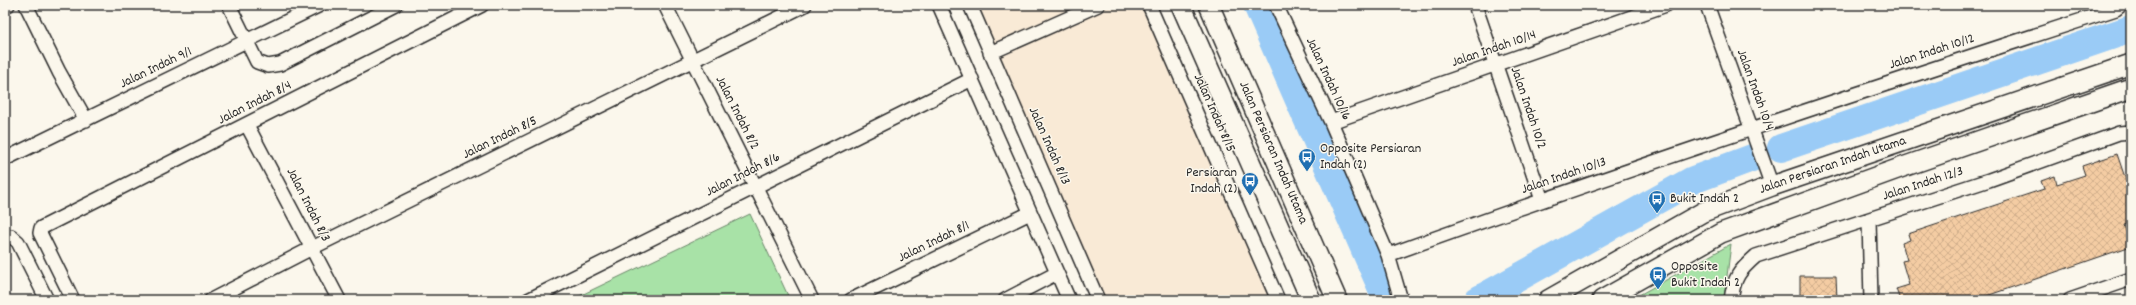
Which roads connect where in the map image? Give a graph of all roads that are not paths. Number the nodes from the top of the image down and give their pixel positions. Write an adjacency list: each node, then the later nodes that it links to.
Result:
1 (8, 5): 19 (street)
2 (26, 5): 28 (street)
3 (229, 5): 21 (street)
4 (320, 5): 21 (street, Jalan Indah 9/1)
5 (396, 5): 21 (street)
6 (482, 5): 30 (street, Jalan Indah 8/4)
7 (665, 5): 23 (street, Jalan Indah 8/2)
8 (805, 5): 23 (street, Jalan Indah 8/5)
9 (939, 5): 26 (street)
10 (970, 5): 22 (street, Jalan Indah 8/13)
11 (1098, 5): 22 (street)
12 (1149, 5): 56 (street, Jalan Indah 8/15)
13 (1181, 5): 57 (main road, Jalan Persiaran Indah Utama)
14 (1209, 5): 58 (main road, Jalan Persiaran Indah Utama)
15 (1475, 5): 25 (street, Jalan Indah 10/2)
16 (1666, 5): 25 (street, Jalan Indah 10/14)
17 (1707, 5): 31 (street, Jalan Indah 10/4)
18 (2121, 5): 31 (street, Jalan Indah 10/12)
19 (5, 6)
20 (1276, 6): 29 (street, Jalan Indah 10/16)
21 (247, 41): 28 (street, Jalan Indah 9/1)
22 (990, 53): 55 (street, Jalan Indah 8/13)
23 (693, 61): 35 (street, Jalan Indah 8/2); 42 (street, Jalan Indah 8/5)
24 (2131, 64): 36 (main road, Jalan Persiaran Indah Utama)
25 (1496, 66): 29 (street, Jalan Indah 10/14); 37 (street, Jalan Indah 10/2)
26 (972, 79): 35 (street, Jalan Indah 8/6); 38 (street)
27 (2131, 88): 34 (main road, Jalan Persiaran Indah Utama)
28 (86, 120): 33 (street, Jalan Indah 9/1)
29 (1331, 122): 43 (street, Jalan Indah 10/16)
30 (247, 125): 42 (street, Jalan Indah 8/3); 47 (street, Jalan Indah 8/4)
31 (1752, 129): 36 (street, Jalan Indah 10/4); 37 (street, Jalan Indah 10/13)
32 (2125, 132): 39 (street, Jalan Indah 12/3)
33 (5, 159)
34 (1900, 168): 36 (main road); 40 (main road, Jalan Persiaran Indah Utama)
35 (755, 186): 50 (street, Jalan Indah 8/6); 51 (street, Jalan Indah 8/2)
36 (1772, 186): 40 (main road); 60 (main road, Jalan Persiaran Indah Utama)
37 (1542, 200): 43 (street, Jalan Indah 10/13)
38 (1030, 213): 44 (street); 52 (street, Jalan Indah 8/1)
39 (1869, 219): 62 (street, Jalan Indah 12/3); 63 (street)
40 (1721, 233): 61 (main road, Jalan Persiaran Indah Utama)
41 (5, 236): 46 (street)
42 (312, 248): 48 (street, Jalan Indah 8/5); 49 (street, Jalan Indah 8/3)
43 (1388, 255): 59 (street, Jalan Indah 10/16)
44 (1057, 273): 53 (street); 54 (street)
45 (2131, 279): 64 (street)
46 (47, 299)
47 (73, 300)
48 (211, 300)
49 (339, 300)
50 (528, 300)
51 (812, 300)
52 (851, 300)
53 (1005, 300)
54 (1069, 300)
55 (1098, 300)
56 (1278, 300)
57 (1311, 300)
58 (1337, 300)
59 (1401, 300)
60 (1548, 300)
61 (1602, 300)
62 (1732, 300)
63 (1870, 300)
64 (2070, 300)

